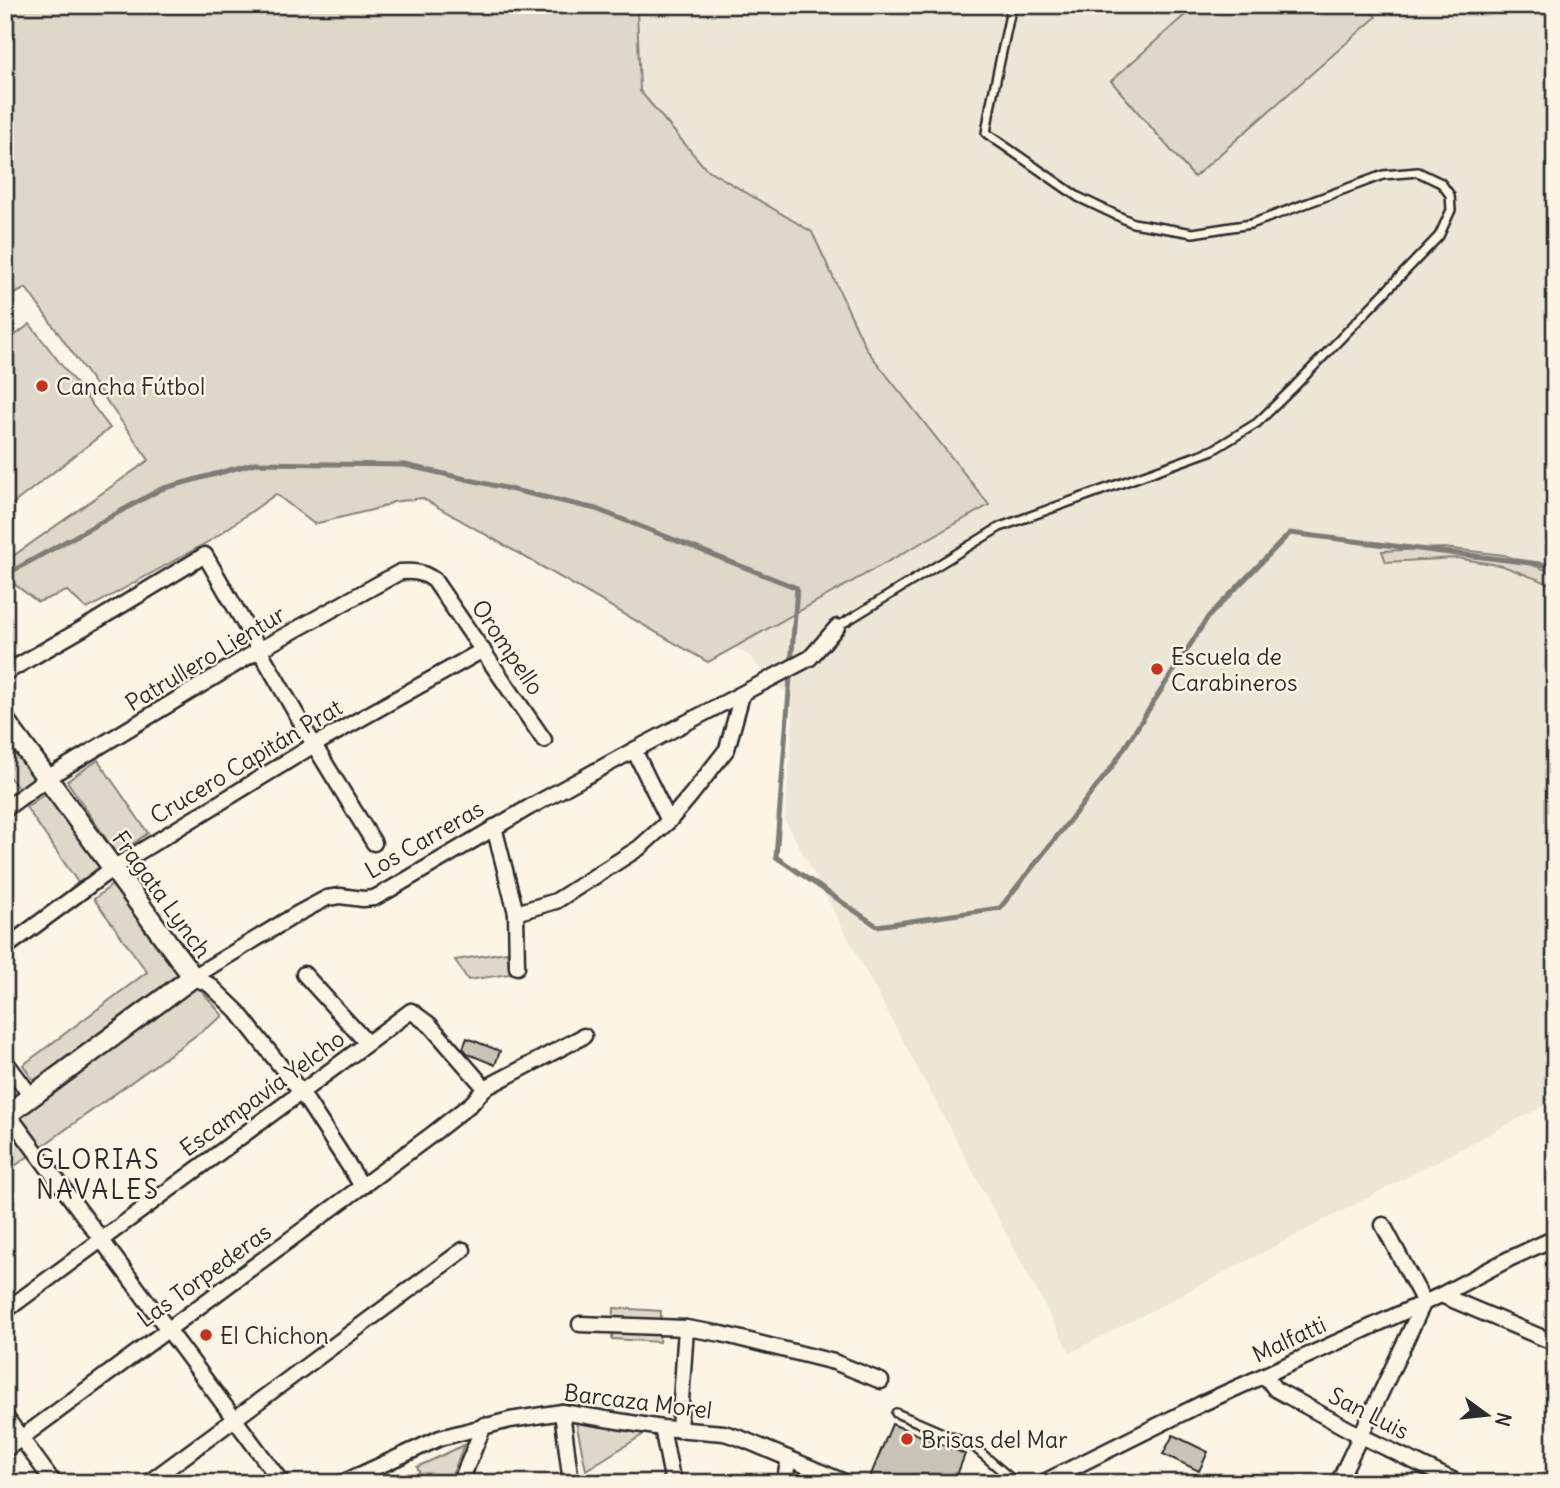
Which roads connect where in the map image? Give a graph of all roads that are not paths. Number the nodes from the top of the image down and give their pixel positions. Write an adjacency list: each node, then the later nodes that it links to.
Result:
1 (1012, 5): 3 (lane)
2 (434, 580): 4 (street, Patrullero Lientur); 5 (street, Orompello)
3 (837, 627): 7 (street, Los Carreras)
4 (259, 650): 6 (street); 10 (street); 12 (street, Patrullero Lientur)
5 (483, 650): 9 (street, Orompello); 10 (street, Crucero Capitán Prat)
6 (5, 673)
7 (742, 695): 11 (street, Los Carreras); 14 (street)
8 (5, 721): 12 (street, Fragata Lynch)
9 (544, 740)
10 (314, 745): 16 (street); 17 (street, Crucero Capitán Prat)
11 (634, 750): 14 (street); 15 (street, Los Carreras)
12 (47, 778): 13 (street, Patrullero Lientur); 17 (street, Fragata Lynch)
13 (5, 809)
14 (668, 821): 18 (street)
15 (494, 827): 18 (street); 22 (street, Los Carreras)
16 (374, 843)
17 (113, 868): 19 (street, Crucero Capitán Prat); 22 (street, Fragata Lynch)
18 (516, 913): 20 (street)
19 (5, 948)
20 (517, 967)
21 (304, 974): 24 (street)
22 (192, 977): 27 (street, Fragata Lynch); 28 (street, Los Carreras)
23 (584, 1035): 26 (street, Las Torpederas)
24 (367, 1043): 26 (street, Escampavía Yelcho); 27 (street, Escampavía Yelcho)
25 (5, 1061): 28 (street)
26 (485, 1088): 30 (street, Las Torpederas)
27 (301, 1092): 30 (street, Fragata Lynch); 33 (street, Escampavía Yelcho)
28 (31, 1097): 29 (street, Los Carreras)
29 (7, 1115): 33 (street)
30 (362, 1186): 40 (street, Las Torpederas)
31 (1383, 1225): 36 (street)
32 (1555, 1238): 35 (street, Malfatti)
33 (102, 1240): 37 (street, Escampavía Yelcho); 40 (street)
34 (463, 1250): 47 (street)
35 (1441, 1295): 36 (street, Malfatti); 41 (street)
36 (1424, 1303): 42 (street, Malfatti); 51 (street)
37 (5, 1311)
38 (580, 1324): 39 (street)
39 (686, 1328): 43 (street); 50 (street)
40 (168, 1329): 47 (street); 52 (street, Las Torpederas)
41 (1555, 1343)
42 (1265, 1376): 51 (street, San Luis); 65 (street, Malfatti)
43 (881, 1381)
44 (562, 1412): 48 (street, Barcaza Morel); 49 (street, Barcaza Morel); 60 (street)
45 (896, 1413): 64 (lane)
46 (5, 1416): 52 (street)
47 (234, 1419): 56 (street); 57 (street)
48 (484, 1425): 58 (street, Barcaza Morel); 59 (street)
49 (662, 1428): 50 (street, Barcaza Morel); 61 (street)
50 (679, 1430): 54 (street, Barcaza Morel)
51 (1361, 1436): 66 (street); 67 (street, San Luis)
52 (21, 1438): 53 (street, Las Torpederas); 55 (street)
53 (5, 1450)
54 (789, 1459): 62 (street); 63 (street, Barcaza Morel)
55 (54, 1483)
56 (148, 1483)
57 (282, 1483)
58 (342, 1483)
59 (460, 1483)
60 (571, 1483)
61 (676, 1483)
62 (784, 1483)
63 (847, 1483)
64 (1016, 1483)
65 (1042, 1483)
66 (1338, 1483)
67 (1459, 1483)

